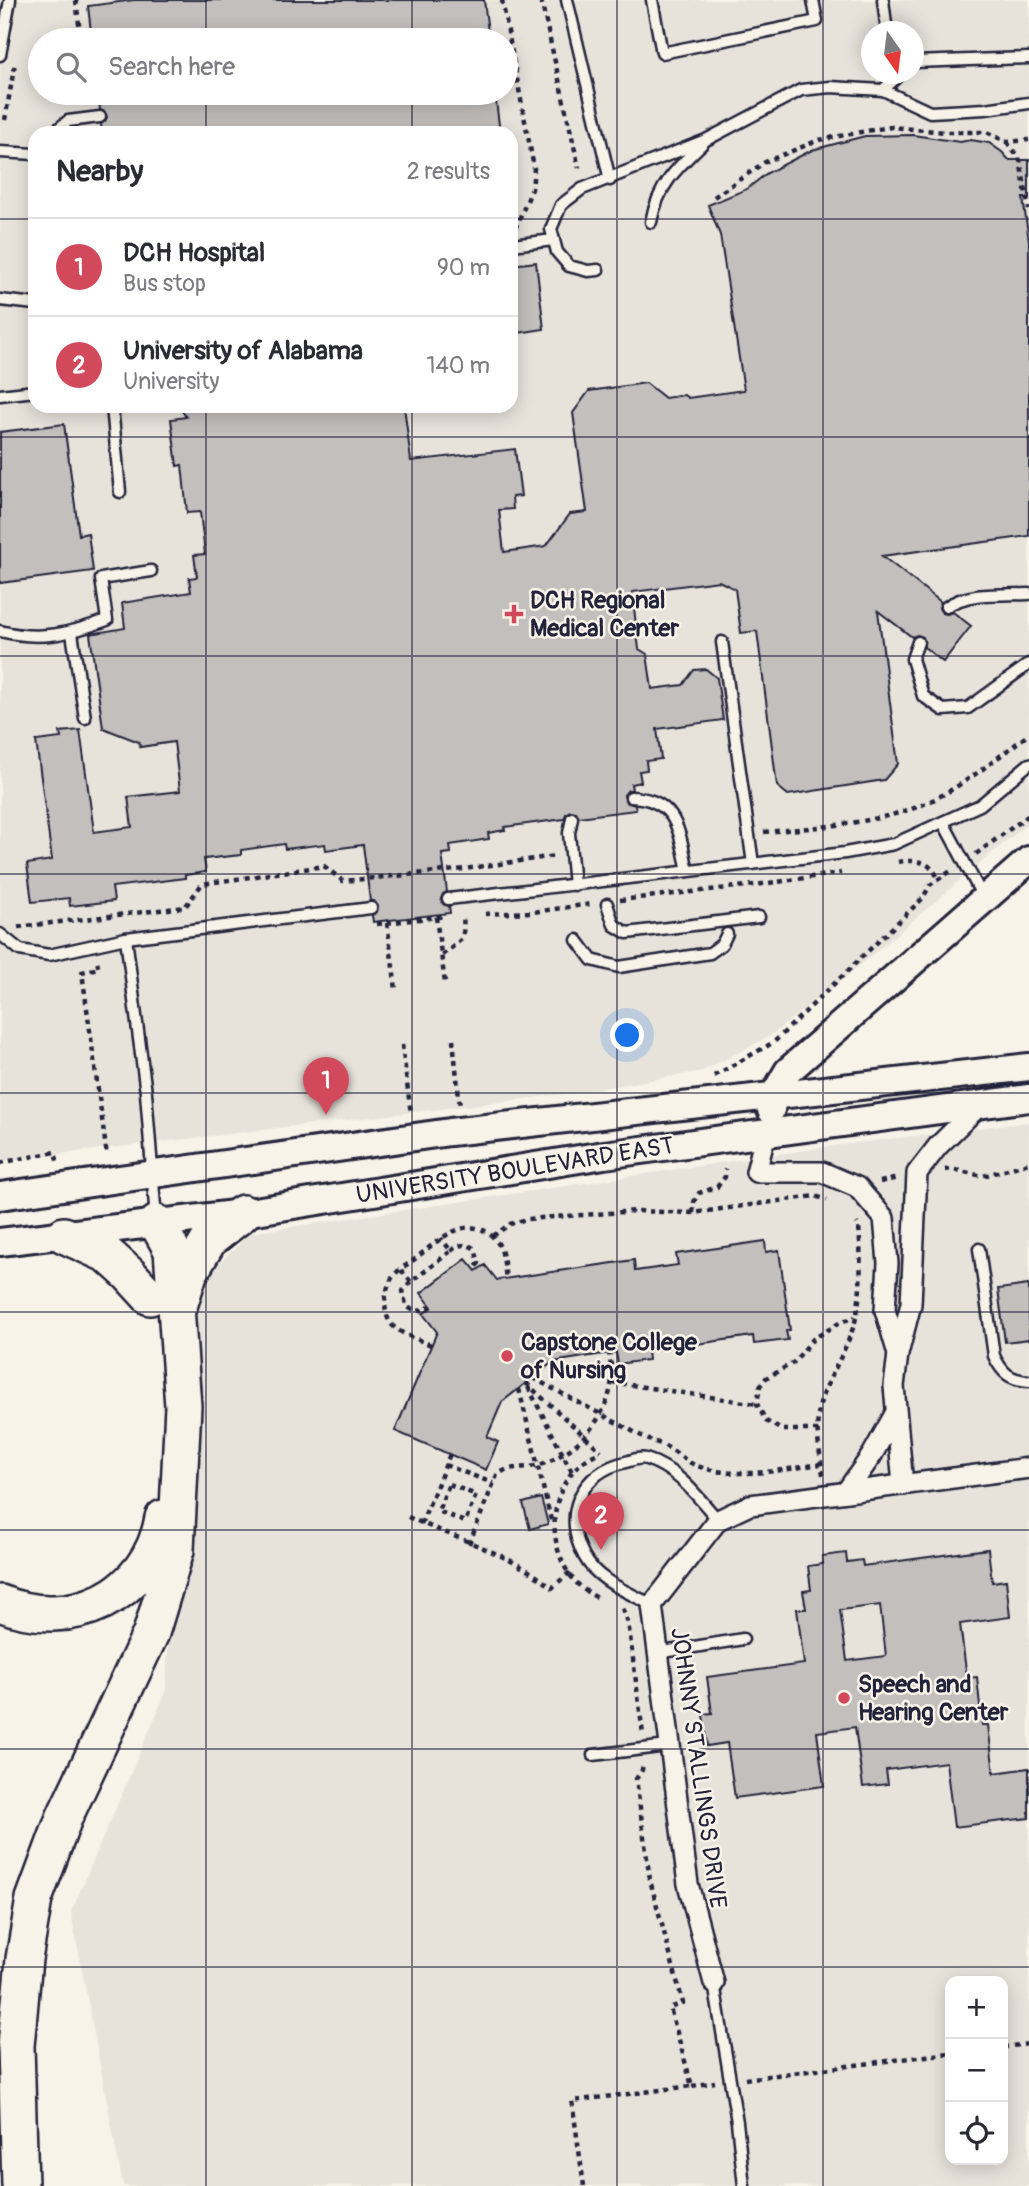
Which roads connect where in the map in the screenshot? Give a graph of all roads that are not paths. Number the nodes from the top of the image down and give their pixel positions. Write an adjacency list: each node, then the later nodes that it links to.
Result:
1 (10, 0): 7 (lane)
2 (567, 0): 19 (lane)
3 (652, 0): 4 (lane)
4 (813, 0)
5 (883, 0): 6 (lane)
6 (886, 21)
7 (0, 55)
8 (1029, 58): 9 (lane)
9 (924, 62)
10 (884, 84): 12 (lane)
11 (889, 84): 12 (lane)
12 (883, 90): 13 (lane); 16 (lane)
13 (1029, 103)
14 (100, 117): 15 (lane)
15 (62, 126)
16 (706, 140): 19 (lane); 20 (lane)
17 (0, 152): 18 (lane)
18 (28, 154)
19 (610, 180): 21 (lane)
20 (651, 222)
21 (554, 240): 22 (lane); 23 (lane)
22 (518, 244)
23 (598, 270)
24 (0, 300): 25 (lane)
25 (28, 303)
26 (28, 392): 27 (lane)
27 (0, 394)
28 (113, 413): 29 (lane)
29 (120, 492)
30 (151, 571): 34 (lane)
31 (1029, 594): 32 (lane)
32 (946, 607)
33 (0, 631): 34 (lane)
34 (72, 633): 38 (lane)
35 (722, 642): 44 (lane)
36 (918, 642): 37 (lane)
37 (1029, 664)
38 (85, 719)
39 (1029, 764): 42 (lane)
40 (631, 797): 45 (lane)
41 (572, 818): 46 (lane)
42 (943, 822): 44 (lane); 48 (lane)
43 (1029, 860): 48 (main road)
44 (753, 864): 45 (lane)
45 (688, 871): 46 (lane)
46 (574, 885): 47 (lane)
47 (448, 899)
48 (984, 899): 57 (main road)
49 (607, 904): 51 (lane)
50 (371, 908): 54 (lane)
51 (759, 917)
52 (0, 934): 54 (lane)
53 (727, 934): 55 (lane)
54 (126, 938): 61 (lane)
55 (577, 940)
56 (1029, 1067): 57 (main road, UNIVERSITY BOULEVARD EAST)
57 (773, 1097): 60 (main road); 61 (main road, UNIVERSITY BOULEVARD EAST)
58 (1029, 1098): 59 (main road, UNIVERSITY BOULEVARD EAST)
59 (981, 1104): 60 (main road, UNIVERSITY BOULEVARD EAST); 69 (street)
60 (766, 1133): 63 (main road, UNIVERSITY BOULEVARD EAST); 69 (street)
61 (152, 1174): 62 (main road, UNIVERSITY BOULEVARD EAST); 64 (lane)
62 (0, 1196)
63 (243, 1213): 64 (main road, UNIVERSITY BOULEVARD EAST); 68 (highway)
64 (157, 1223): 65 (main road, UNIVERSITY BOULEVARD EAST); 68 (highway)
65 (64, 1234): 66 (main road, UNIVERSITY BOULEVARD EAST); 68 (highway)
66 (0, 1242)
67 (979, 1249): 70 (lane)
68 (163, 1307): 76 (highway); 84 (highway)
69 (898, 1354): 71 (street)
70 (1029, 1381)
71 (895, 1414): 73 (street); 74 (street)
72 (1029, 1468): 73 (street, JOHNNY STALLINGS DRIVE)
73 (903, 1485): 74 (street, JOHNNY STALLINGS DRIVE)
74 (846, 1492): 75 (street, JOHNNY STALLINGS DRIVE)
75 (718, 1520): 77 (street, JOHNNY STALLINGS DRIVE); 77 (lane)
76 (0, 1603)
77 (652, 1605): 79 (street, JOHNNY STALLINGS DRIVE)
78 (743, 1639): 79 (lane)
79 (656, 1653): 80 (street, JOHNNY STALLINGS DRIVE)
80 (668, 1746): 81 (lane); 82 (street, JOHNNY STALLINGS DRIVE)
81 (593, 1755)
82 (714, 1983): 85 (lane)
83 (0, 2111): 84 (highway)
84 (19, 2186)
85 (744, 2186)

